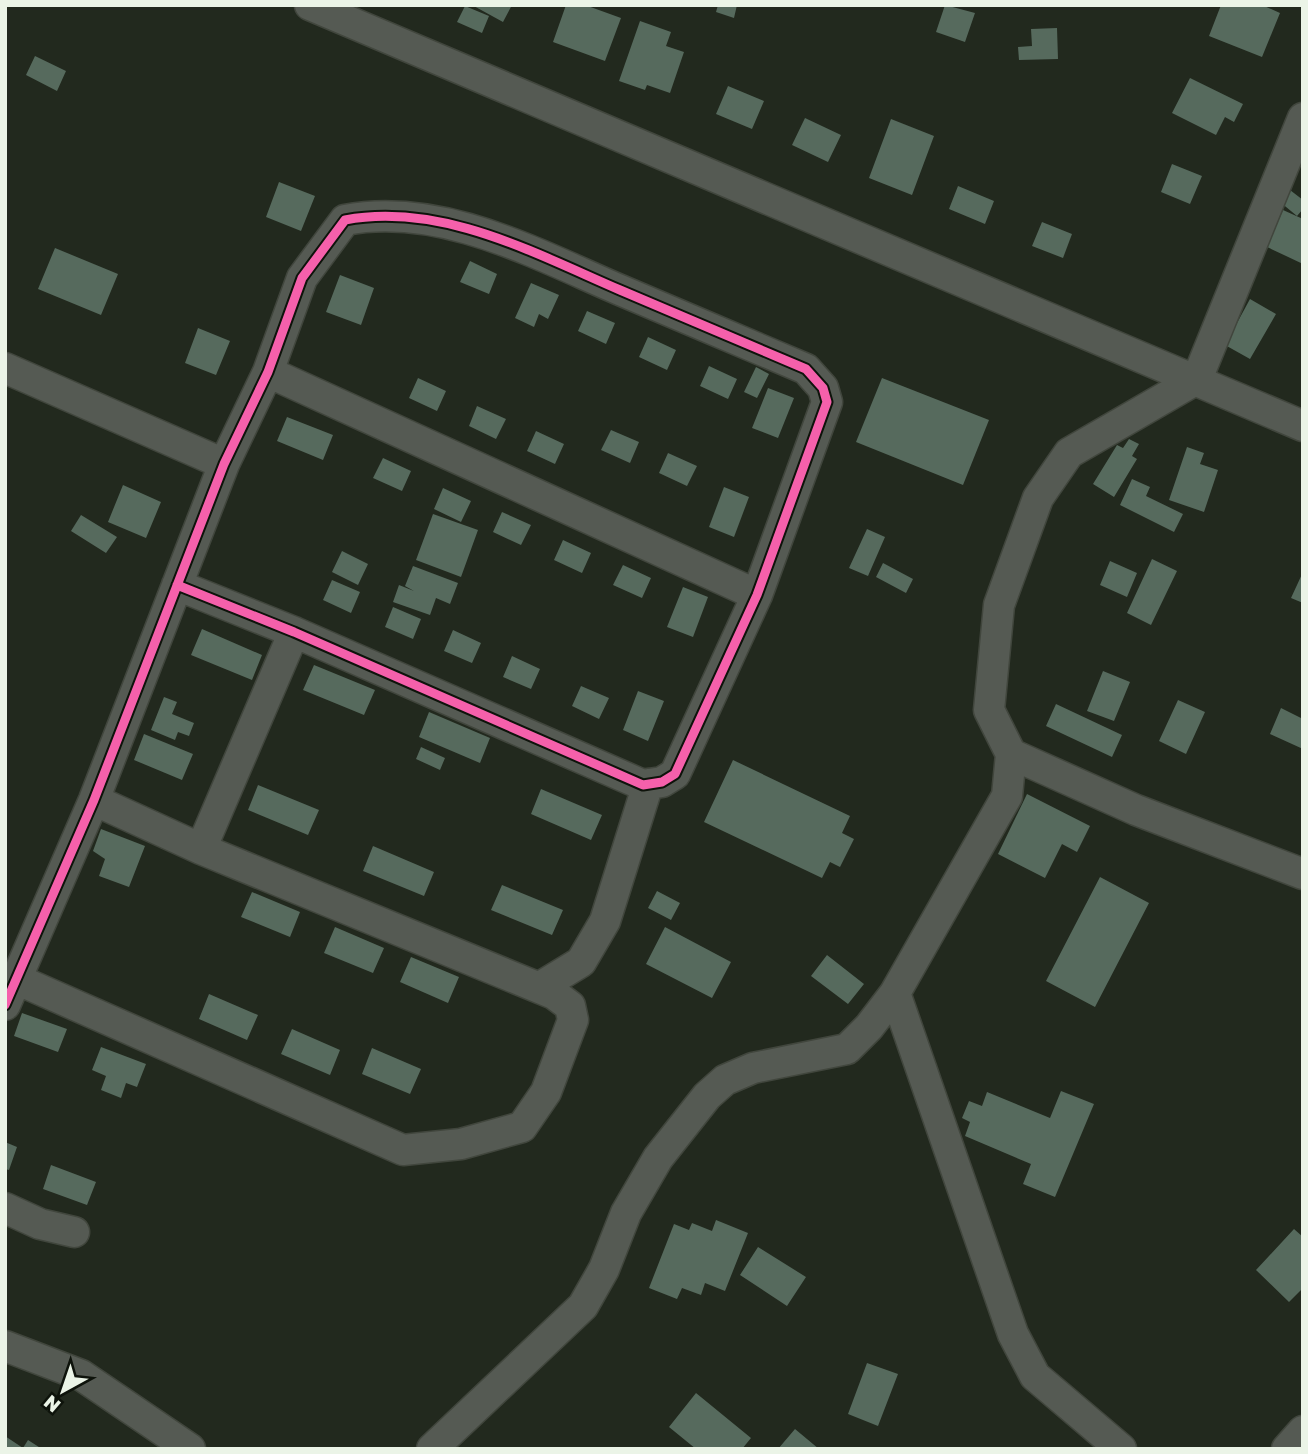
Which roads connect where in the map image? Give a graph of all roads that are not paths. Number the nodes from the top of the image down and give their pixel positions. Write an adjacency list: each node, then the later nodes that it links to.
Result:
1 (310, 5): 5 (street)
2 (1303, 118): 5 (street)
3 (5, 368): 7 (street)
4 (268, 372): 7 (street); 9 (street); 9 (street)
5 (1197, 379): 6 (street); 11 (street)
6 (1303, 426)
7 (224, 464): 8 (street)
8 (177, 585): 10 (street); 13 (street)
9 (757, 595): 12 (street)
10 (294, 632): 12 (street); 14 (street)
11 (1011, 754): 15 (street); 18 (street)
12 (648, 784): 16 (street)
13 (94, 800): 14 (street); 17 (street)
14 (201, 849): 16 (street)
15 (1303, 874)
16 (540, 988): 17 (street)
17 (11, 992)
18 (895, 993): 24 (street); 25 (street)
19 (5, 1208): 20 (street)
20 (74, 1232)
21 (5, 1346): 23 (street)
22 (1303, 1431): 26 (street)
23 (190, 1449)
24 (432, 1449)
25 (1121, 1449)
26 (1286, 1449)

